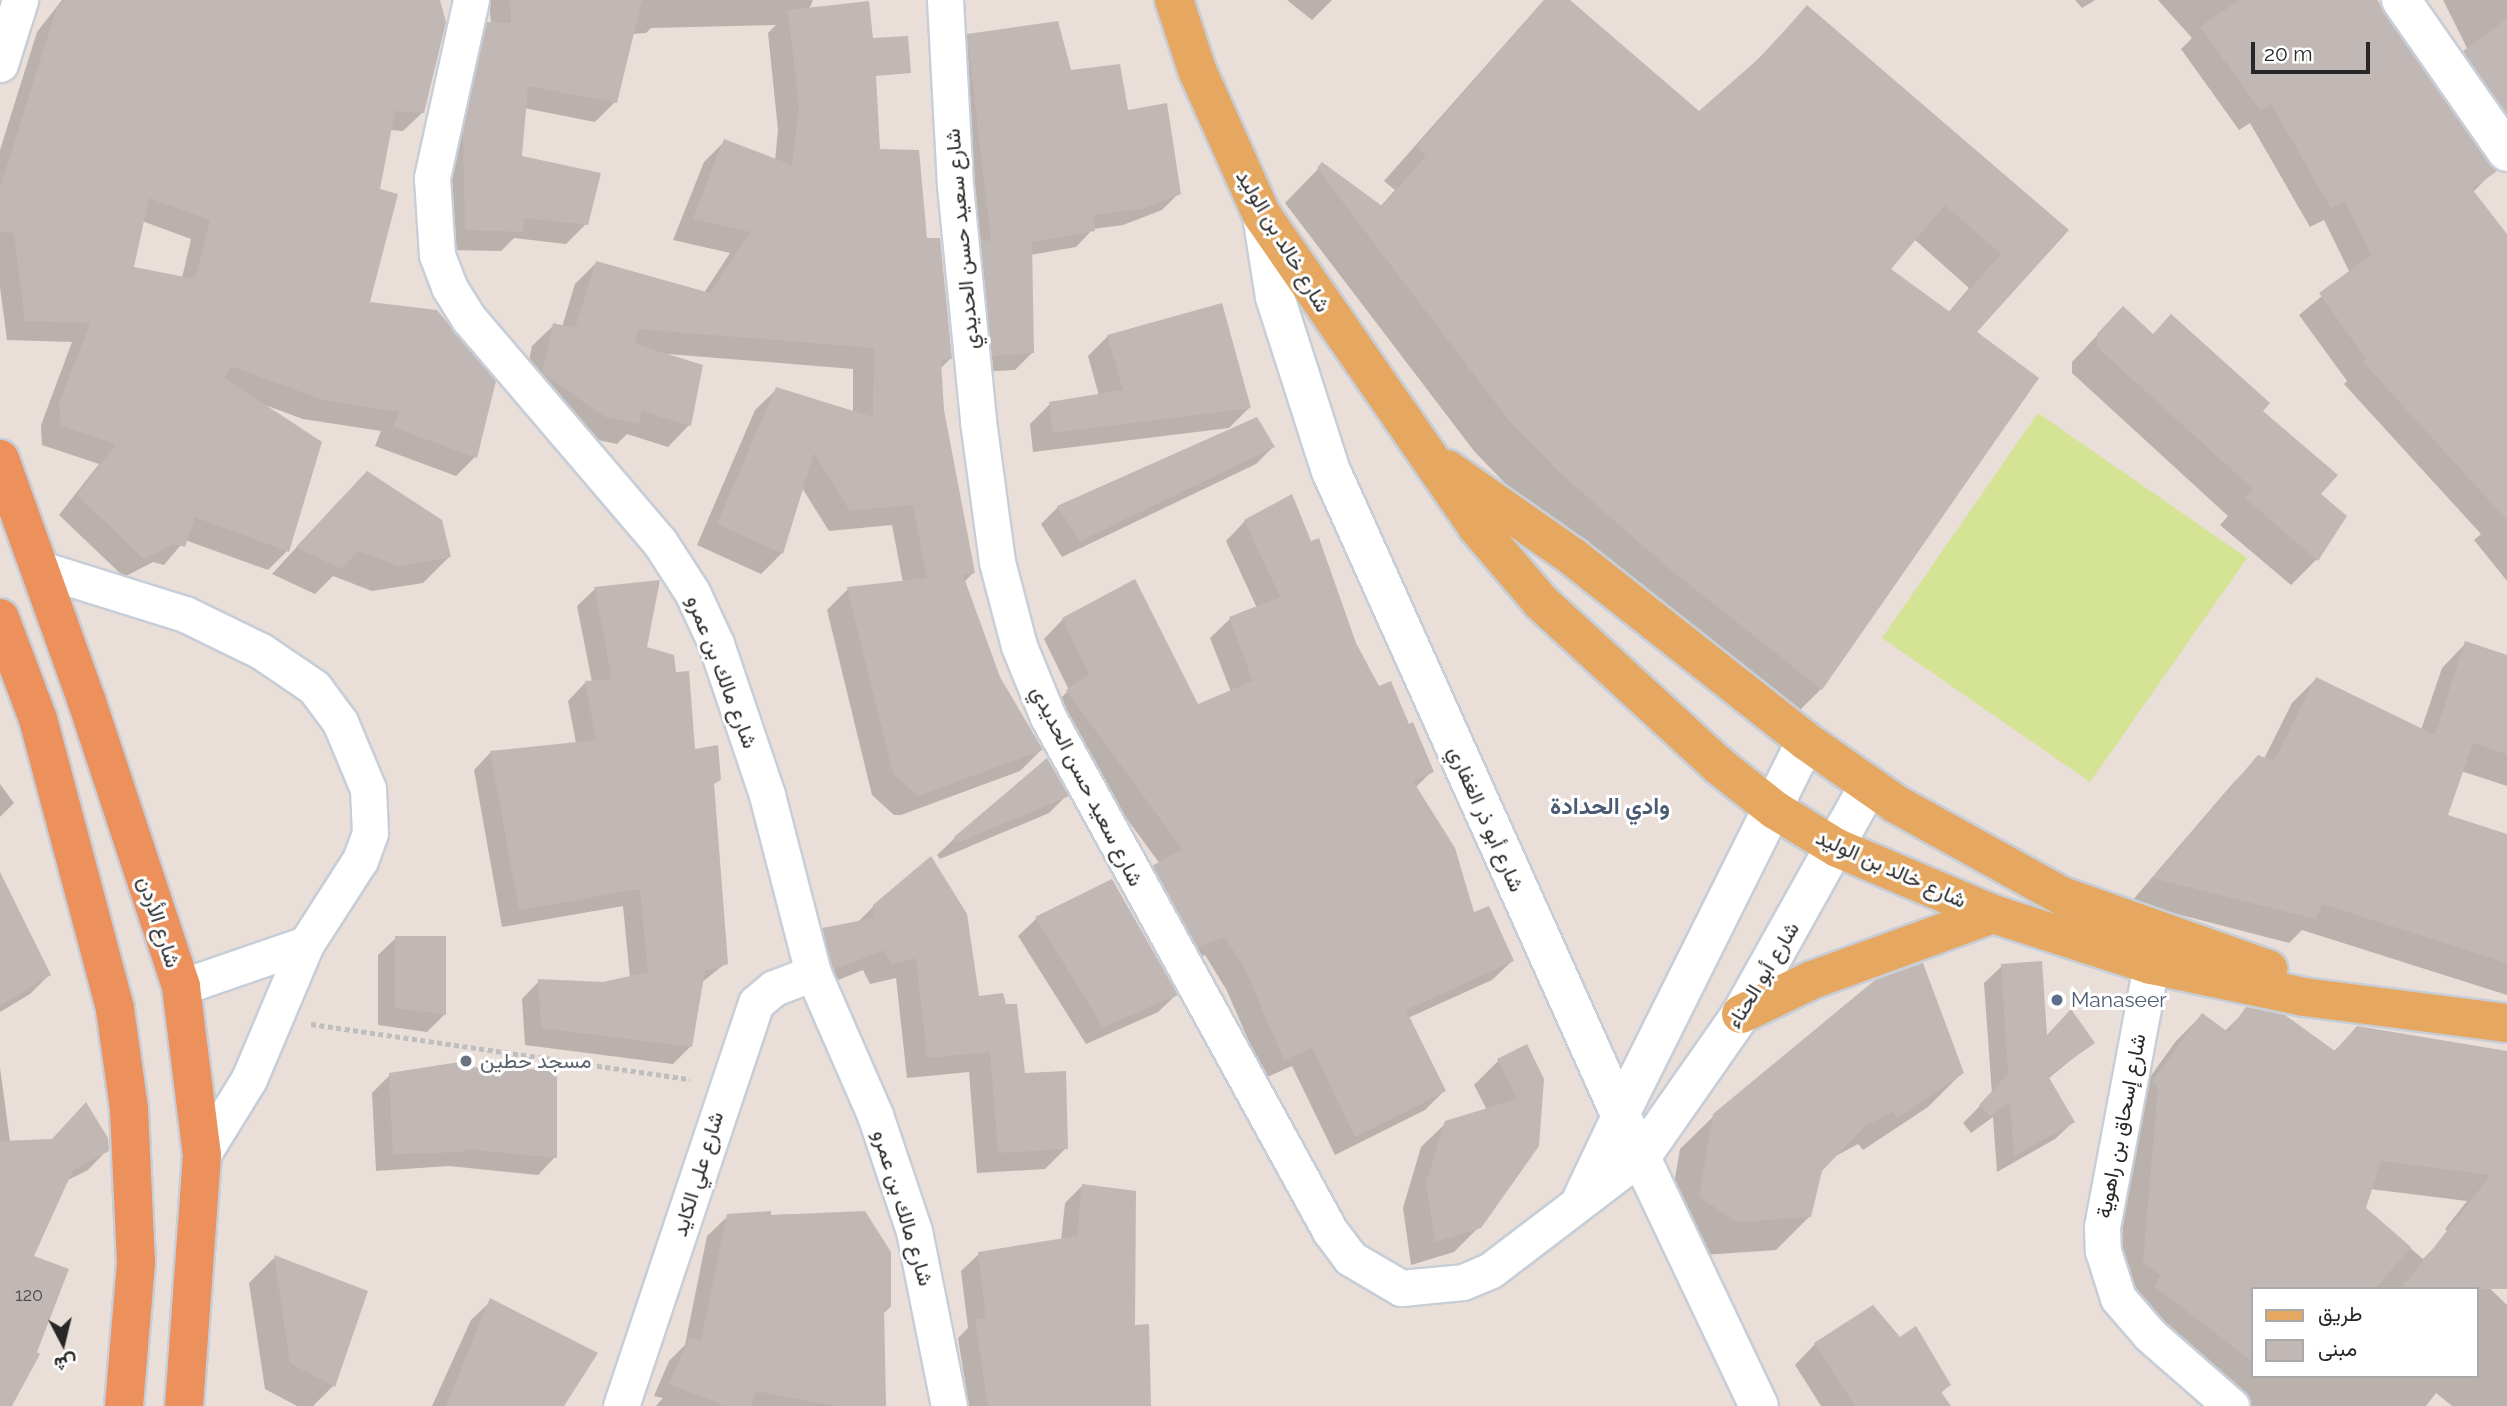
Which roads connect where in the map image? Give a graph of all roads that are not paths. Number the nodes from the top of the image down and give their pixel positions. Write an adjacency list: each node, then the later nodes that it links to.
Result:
1 (20, 0): 6 (street)
2 (471, 0): 20 (street, شارع مالك بن عمرو)
3 (945, 0): 28 (street, شارع سعيد حسن الحديدي)
4 (1174, 0): 8 (main road, شارع خالد بن الوليد)
5 (2401, 0): 7 (street)
6 (0, 64)
7 (2507, 152)
8 (1262, 215): 9 (main road, شارع خالد بن الوليد); 25 (street, شارع أبو ذر الغفاري)
9 (1434, 459): 13 (main road, شارع خالد بن الوليد); 15 (main road, شارع خالد بن الوليد)
10 (0, 460): 11 (highway, شارع الأردن)
11 (41, 569): 18 (street); 21 (highway, شارع الأردن)
12 (0, 618): 29 (highway)
13 (1806, 741): 14 (main road, شارع خالد بن الوليد); 15 (street)
14 (1868, 787): 16 (street, شارع أبو الحناء); 22 (main road, شارع خالد بن الوليد)
15 (1775, 810): 16 (main road, شارع خالد بن الوليد); 25 (street)
16 (1836, 848): 17 (main road, شارع خالد بن الوليد); 23 (street, شارع أبو الحناء)
17 (1993, 914): 19 (main road, شارع خالد بن الوليد); 23 (main road)
18 (306, 944): 21 (street); 26 (street)
19 (2151, 965): 22 (main road, شارع خالد بن الوليد); 34 (street, شارع إسحاق بن راهوية)
20 (813, 973): 31 (street, شارع علي الكايد); 32 (street, شارع مالك بن عمرو)
21 (181, 987): 26 (highway, شارع الأردن)
22 (2366, 1003): 24 (main road, شارع خالد بن الوليد)
23 (1741, 1014): 27 (street, شارع أبو الحناء)
24 (2507, 1023)
25 (1620, 1114): 27 (street, شارع أبو ذر الغفاري); 28 (street, شارع سعيد حسن الحديدي)
26 (202, 1154): 30 (highway, شارع الأردن)
27 (1643, 1154): 28 (street, شارع سعيد حسن الحديدي); 33 (street, شارع أبو ذر الغفاري)
28 (1580, 1200)
29 (124, 1406)
30 (184, 1406)
31 (621, 1406)
32 (949, 1406)
33 (1759, 1406)
34 (2231, 1406)

